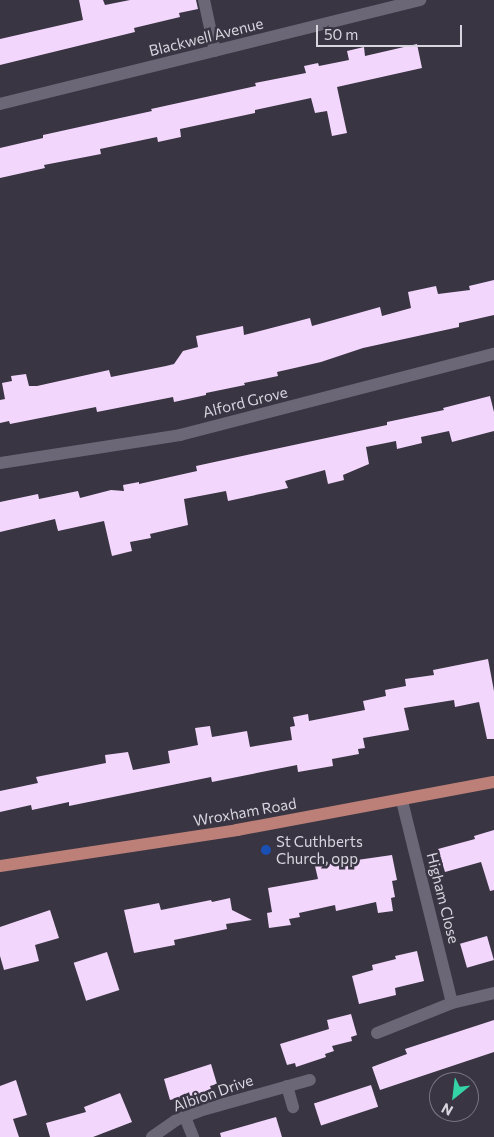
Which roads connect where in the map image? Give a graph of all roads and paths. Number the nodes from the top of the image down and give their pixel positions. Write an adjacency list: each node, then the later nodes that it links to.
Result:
1 (204, 0): 3 (street)
2 (420, 0): 3 (street, Blackwell Avenue)
3 (214, 52): 4 (street, Blackwell Avenue)
4 (0, 104)
5 (494, 354): 6 (street, Alford Grove)
6 (0, 463)
7 (494, 782): 8 (main road, Wroxham Road)
8 (402, 801): 9 (main road, Wroxham Road); 11 (street, Higham Close)
9 (0, 866)
10 (494, 993): 11 (street)
11 (452, 1002): 12 (street)
12 (377, 1033)
13 (310, 1080): 14 (street, Albion Drive)
14 (287, 1086): 15 (street); 16 (street, Albion Drive)
15 (293, 1107)
16 (185, 1117): 17 (street, Albion Drive); 18 (street)
17 (152, 1137)
18 (193, 1137)

